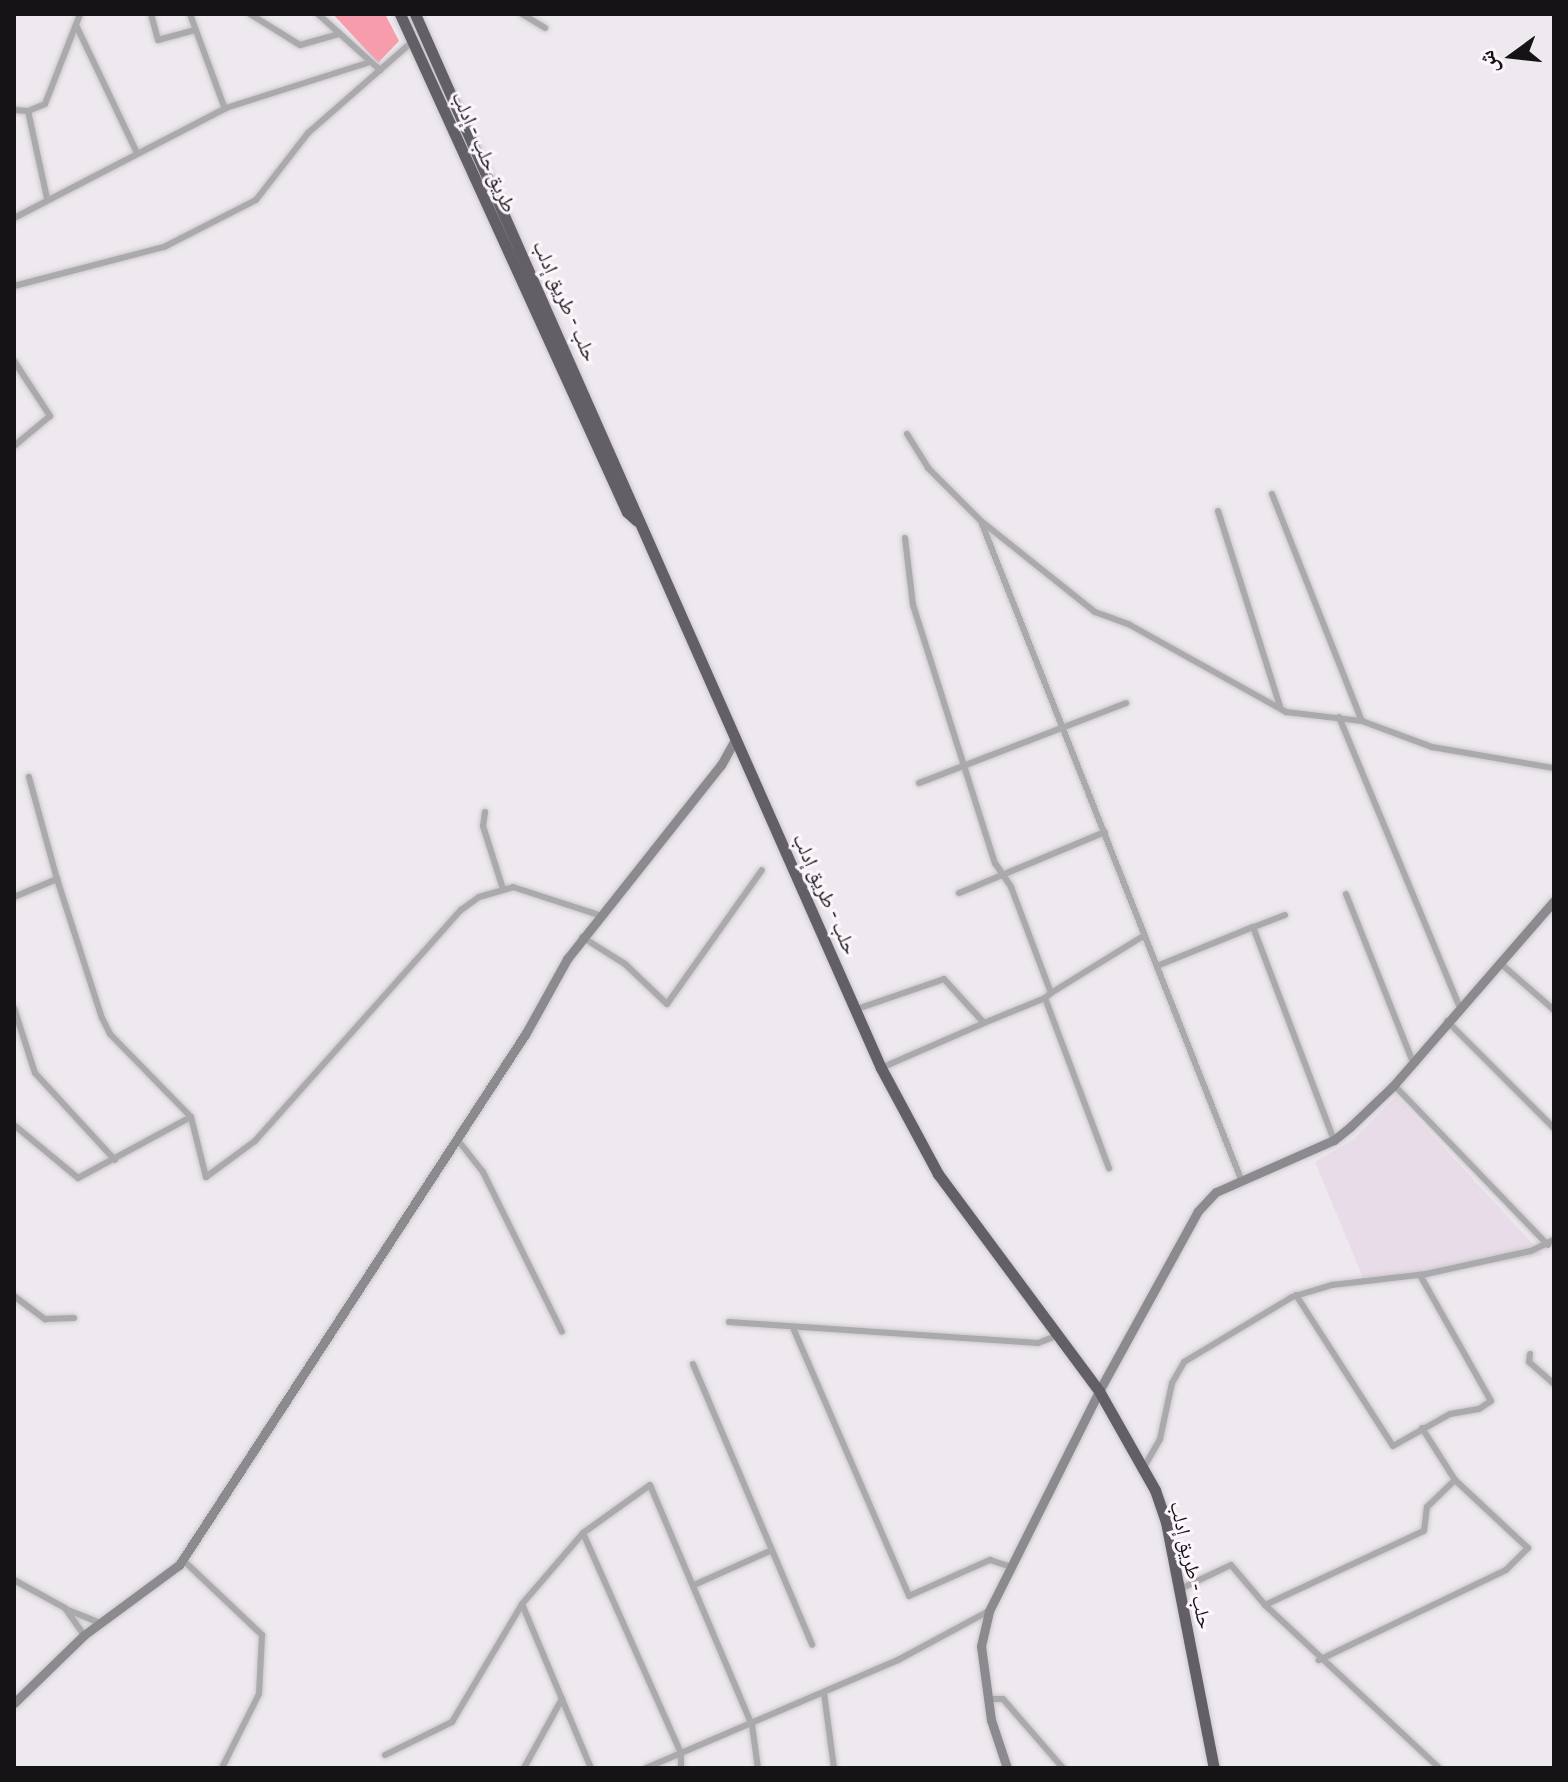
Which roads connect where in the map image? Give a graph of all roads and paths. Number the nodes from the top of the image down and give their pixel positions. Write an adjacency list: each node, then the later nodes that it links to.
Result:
1 (80, 14): 9 (street)
2 (151, 14): 11 (street)
3 (190, 14): 11 (street)
4 (250, 14): 12 (street)
5 (318, 14): 12 (street)
6 (400, 14): 13 (highway, طريق حلب - إدلب)
7 (415, 14): 20 (highway, حلب - طريق إدلب)
8 (522, 14): 10 (street)
9 (76, 25): 19 (street); 21 (street)
10 (545, 28)
11 (196, 30): 17 (street)
12 (339, 34): 14 (street)
13 (413, 41): 15 (street); 16 (highway, طريق حلب - إدلب)
14 (367, 63): 15 (street); 17 (street)
15 (380, 70): 24 (street)
16 (436, 89): 20 (highway); 25 (highway, طريق حلب - إدلب)
17 (225, 109): 21 (street)
18 (14, 110): 19 (street)
19 (28, 111): 22 (street)
20 (479, 151): 26 (highway, حلب - طريق إدلب)
21 (137, 153): 22 (street)
22 (47, 198): 23 (street)
23 (14, 218)
24 (14, 286)
25 (524, 288): 26 (highway); 32 (highway, طريق حلب - إدلب)
26 (558, 330): 32 (highway, حلب - طريق إدلب)
27 (14, 361): 29 (street)
28 (907, 434): 33 (street)
29 (14, 446)
30 (1272, 494): 38 (street)
31 (1218, 511): 36 (street)
32 (637, 521): 40 (highway, حلب - طريق إدلب)
33 (981, 521): 36 (street); 39 (street)
34 (905, 538): 41 (street)
35 (1126, 703): 39 (street)
36 (1280, 706): 37 (street)
37 (1339, 717): 38 (street); 64 (street)
38 (1362, 721): 42 (street)
39 (1063, 728): 41 (street); 46 (street)
40 (736, 738): 55 (street); 65 (highway, حلب - طريق إدلب)
41 (967, 766): 44 (street); 48 (street)
42 (1554, 768)
43 (29, 777): 49 (street)
44 (919, 783)
45 (485, 812): 50 (street)
46 (1105, 832): 48 (street); 58 (street)
47 (762, 870): 59 (street)
48 (1003, 876): 51 (street); 62 (street)
49 (57, 879): 53 (street); 72 (street)
50 (503, 889): 55 (street); 72 (street)
51 (959, 893)
52 (1346, 894): 69 (street)
53 (14, 897)
54 (1553, 903): 60 (street)
55 (599, 915): 59 (street)
56 (1285, 915): 57 (street)
57 (1253, 927): 61 (street); 76 (street)
58 (1145, 935): 61 (street); 62 (street)
59 (582, 937): 75 (street)
60 (1500, 963): 64 (street); 66 (street)
61 (1157, 966): 79 (street)
62 (1048, 996): 68 (street); 78 (street)
63 (14, 1008): 77 (street)
64 (1460, 1008): 67 (street)
65 (857, 1009): 68 (street); 70 (highway, حلب - طريق إدلب)
66 (1554, 1010)
67 (1447, 1021): 69 (street); 74 (street)
68 (984, 1023): 70 (street)
69 (1413, 1062): 71 (street)
70 (881, 1068): 88 (highway, حلب - طريق إدلب)
71 (1394, 1085): 76 (street); 80 (street)
72 (191, 1117): 77 (street)
73 (14, 1125): 77 (street)
74 (1554, 1128)
75 (456, 1137): 87 (street); 98 (street)
76 (1334, 1140): 79 (street)
77 (115, 1160)
78 (1109, 1168)
79 (1241, 1179): 92 (street)
80 (1551, 1242): 81 (street)
81 (1420, 1275): 82 (street); 93 (street)
82 (1296, 1295): 93 (street); 94 (street)
83 (14, 1296): 84 (street)
84 (74, 1318)
85 (729, 1322): 86 (street)
86 (794, 1330): 88 (street); 99 (street)
87 (562, 1332)
88 (1059, 1335): 92 (highway, حلب - طريق إدلب)
89 (1530, 1354): 91 (street)
90 (693, 1364): 97 (street)
91 (1554, 1384)
92 (1099, 1391): 94 (highway, حلب - طريق إدلب); 99 (street)
93 (1422, 1428): 95 (street)
94 (1144, 1467): 102 (highway, حلب - طريق إدلب)
95 (1455, 1480): 104 (street); 110 (street)
96 (583, 1533): 101 (street); 103 (street); 116 (street)
97 (772, 1550): 101 (street); 109 (street)
98 (183, 1560): 107 (street); 118 (street)
99 (1011, 1567): 106 (street)
100 (14, 1580): 105 (street)
101 (694, 1585): 115 (street)
102 (1180, 1589): 104 (street); 127 (highway, حلب - طريق إدلب)
103 (522, 1604): 112 (street); 117 (street)
104 (1265, 1605): 110 (street)
105 (65, 1608): 107 (street); 108 (street)
106 (989, 1611): 111 (street); 113 (street)
107 (100, 1623): 108 (street)
108 (84, 1635): 114 (street)
109 (812, 1645)
110 (1319, 1660): 128 (street)
111 (824, 1693): 115 (street); 124 (street)
112 (562, 1699): 119 (street); 120 (street)
113 (988, 1699): 125 (street); 126 (street)
114 (14, 1703)
115 (752, 1725): 116 (street); 123 (street)
116 (681, 1753): 121 (street); 122 (street)
117 (385, 1755)
118 (222, 1768)
119 (524, 1768)
120 (591, 1768)
121 (646, 1768)
122 (681, 1768)
123 (758, 1768)
124 (834, 1768)
125 (1007, 1768)
126 (1063, 1768)
127 (1214, 1768)
128 (1439, 1768)

